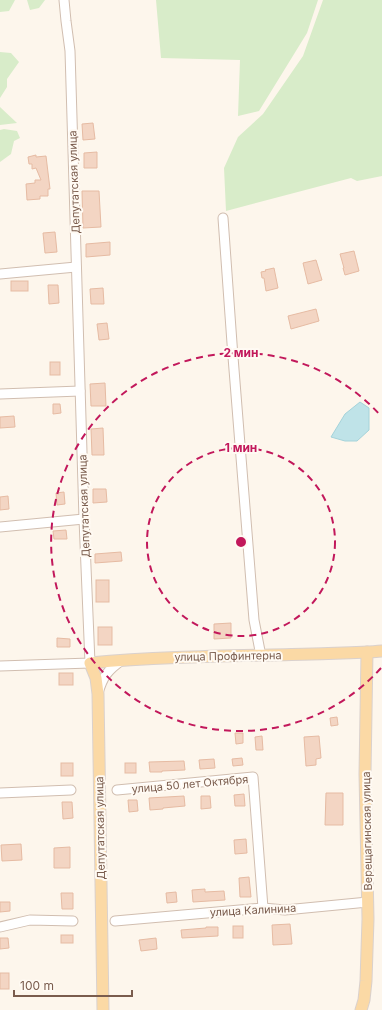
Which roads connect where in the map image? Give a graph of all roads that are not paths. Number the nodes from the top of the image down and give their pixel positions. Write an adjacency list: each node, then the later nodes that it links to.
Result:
1 (64, 0): 3 (street, Депутатская улица)
2 (223, 218): 11 (street)
3 (76, 267): 4 (street); 5 (street, Депутатская улица)
4 (0, 274)
5 (80, 391): 6 (street); 7 (street, Депутатская улица)
6 (0, 394)
7 (84, 519): 8 (street); 13 (street, Депутатская улица)
8 (0, 526)
9 (382, 651): 10 (main road, улица Профинтерна)
10 (367, 652): 11 (main road, улица Профинтерна); 19 (main road, Верещагинская улица)
11 (261, 656): 12 (main road, улица Профинтерна)
12 (122, 660): 13 (main road, улица Профинтерна); 15 (street)
13 (90, 663): 14 (street); 15 (main road, Депутатская улица)
14 (0, 666)
15 (98, 694): 24 (main road, Депутатская улица)
16 (71, 790): 18 (street)
17 (117, 790): 20 (street, улица 50 лет Октября)
18 (0, 792)
19 (368, 902): 20 (street, улица Калинина); 25 (main road, Верещагинская улица)
20 (263, 908): 22 (street, улица Калинина)
21 (73, 921): 23 (street)
22 (115, 921)
23 (0, 928)
24 (103, 1010)
25 (361, 1010)

